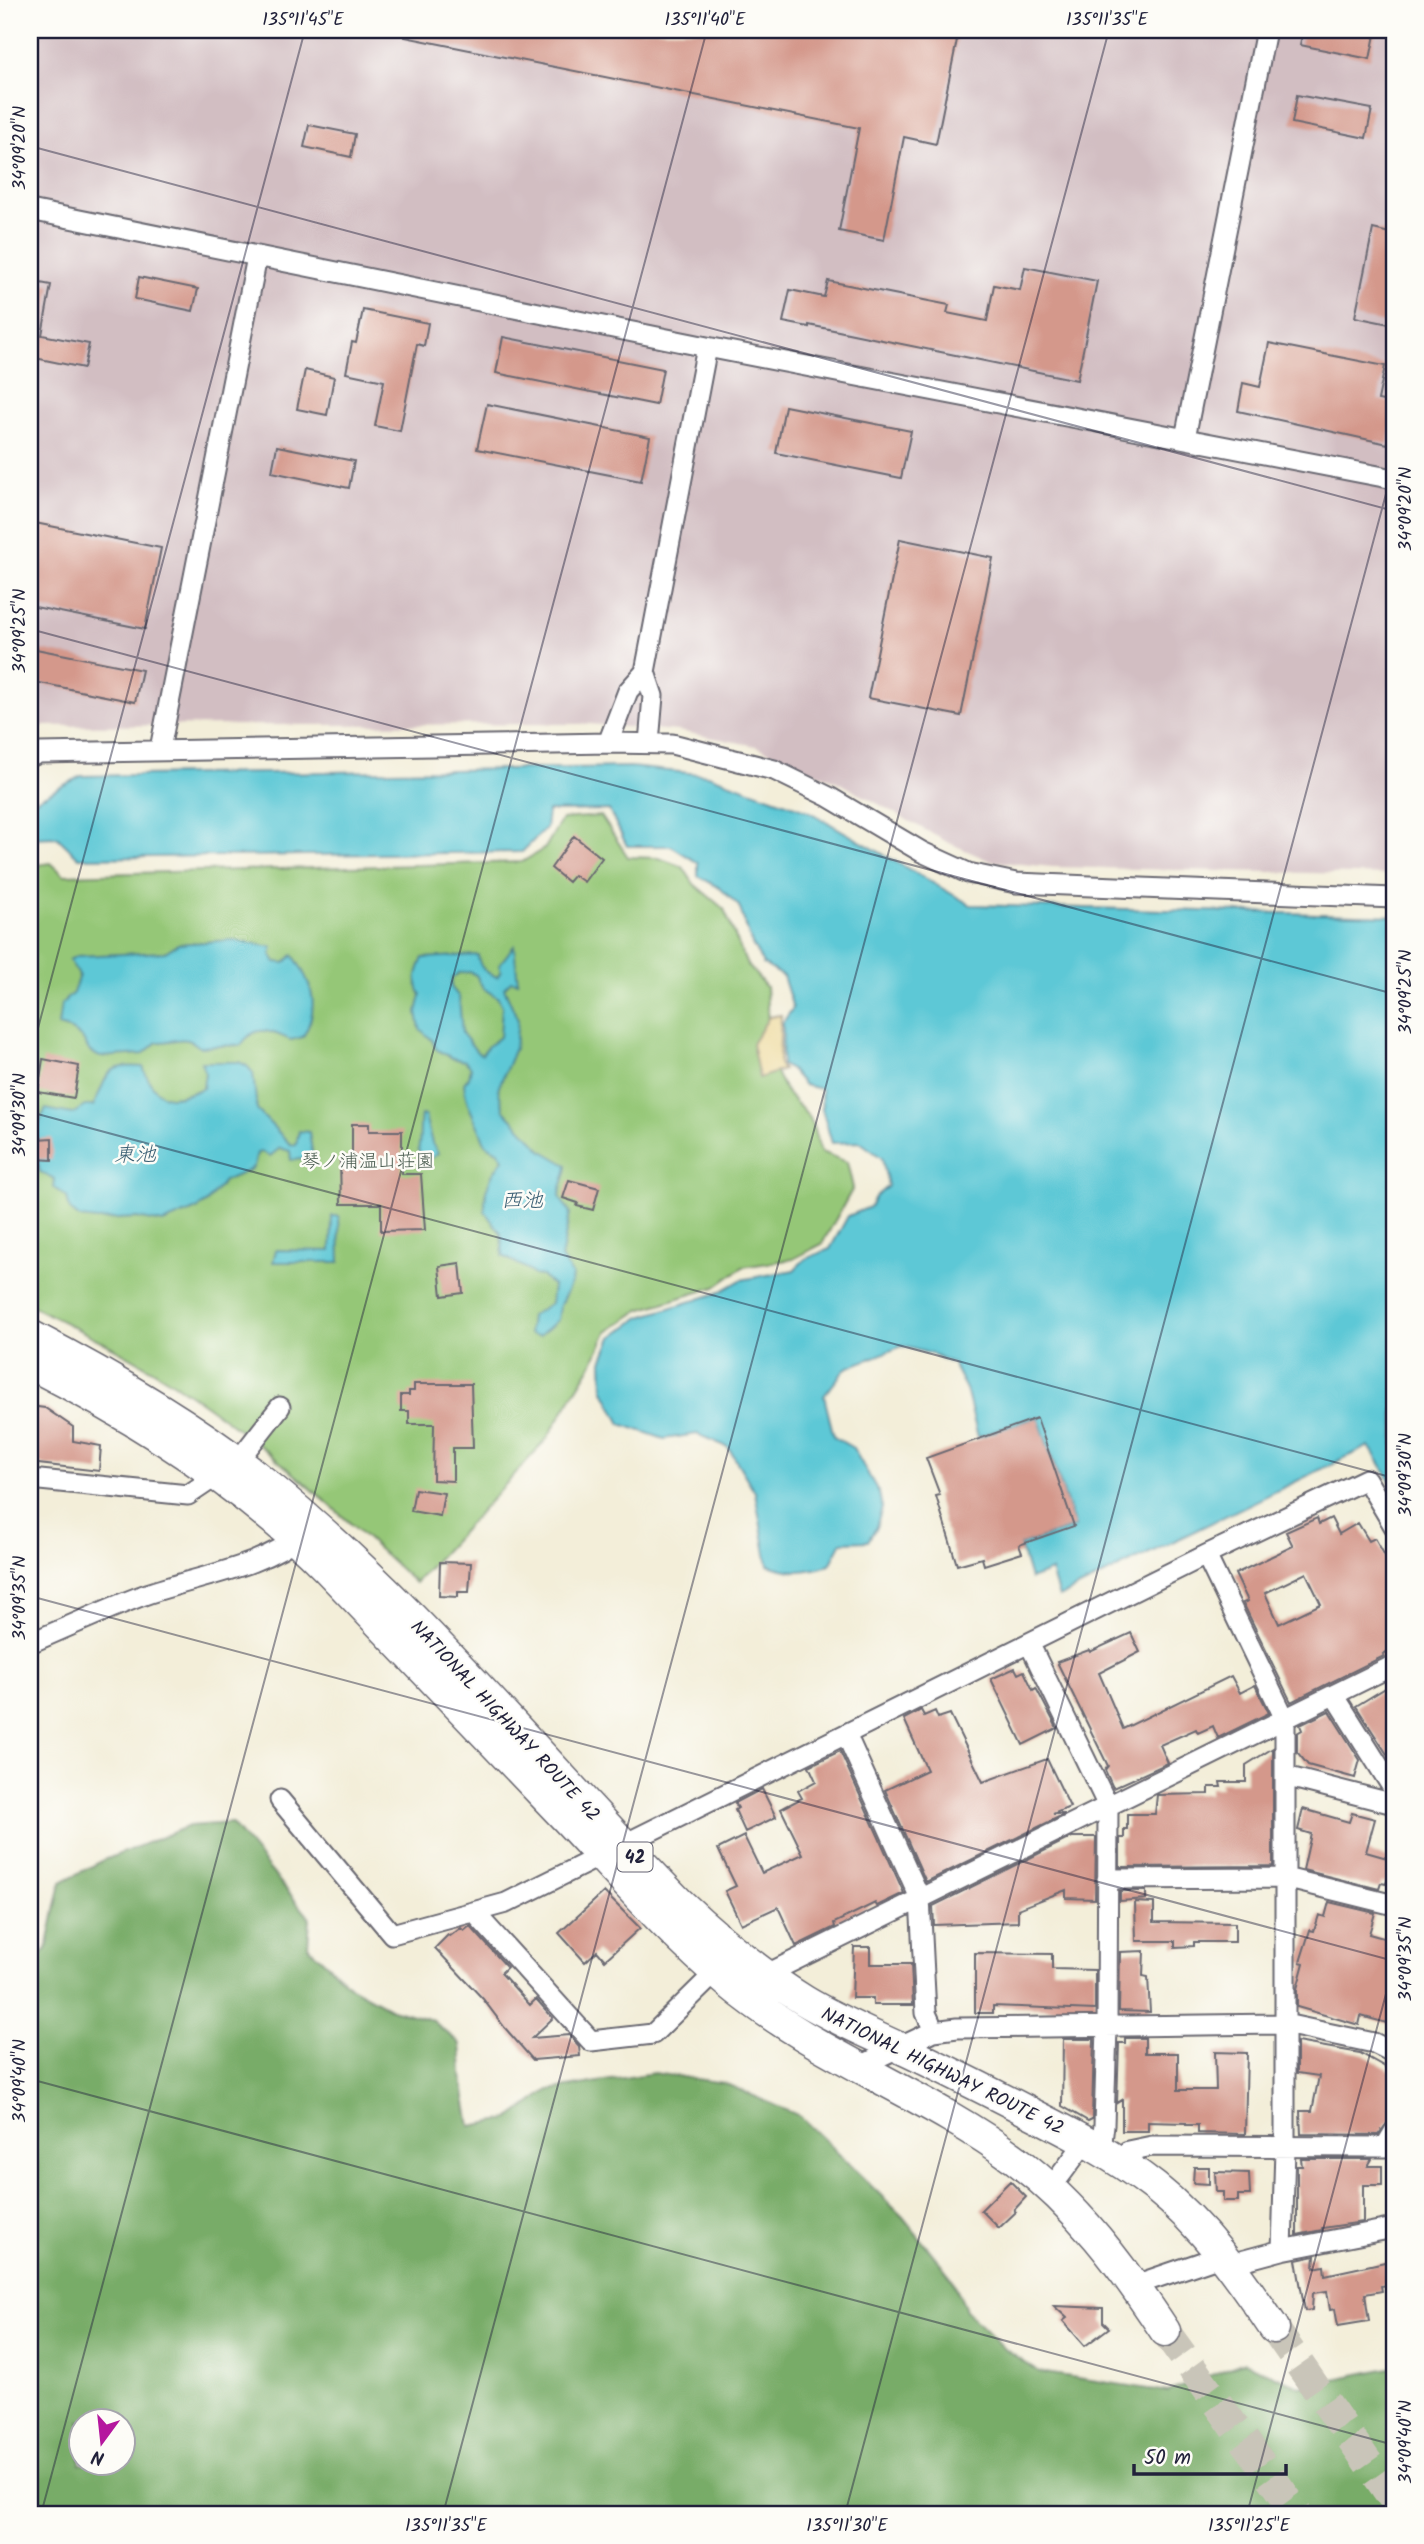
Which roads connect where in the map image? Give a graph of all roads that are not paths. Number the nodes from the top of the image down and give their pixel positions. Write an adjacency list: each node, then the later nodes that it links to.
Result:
1 (1266, 30): 5 (street)
2 (30, 210): 3 (street)
3 (257, 257): 4 (street); 10 (street)
4 (707, 347): 5 (street); 7 (street)
5 (1185, 438): 6 (street)
6 (1394, 479)
7 (645, 672): 8 (street); 9 (street)
8 (608, 743): 9 (street); 10 (street)
9 (649, 743): 12 (street)
10 (160, 750): 11 (street)
11 (30, 757)
12 (1394, 898)
13 (30, 1335): 16 (highway, NATIONAL HIGHWAY ROUTE 42 / 42)
14 (30, 1364): 16 (highway, NATIONAL HIGHWAY ROUTE 42 / 42)
15 (280, 1407): 16 (street)
16 (227, 1469): 17 (street); 19 (highway, NATIONAL HIGHWAY ROUTE 42 / 42)
17 (30, 1479)
18 (1394, 1526): 20 (street)
19 (305, 1532): 21 (street); 32 (highway, NATIONAL HIGHWAY ROUTE 42 / 42)
20 (1206, 1555): 22 (street); 25 (street)
21 (30, 1643)
22 (1029, 1643): 26 (street); 31 (street)
23 (1394, 1665): 24 (street)
24 (1334, 1695): 25 (street); 28 (street)
25 (1285, 1719): 27 (street); 31 (street)
26 (846, 1734): 32 (street); 35 (street)
27 (1285, 1776): 30 (street); 33 (street)
28 (1394, 1790)
29 (280, 1800): 37 (street)
30 (1394, 1804)
31 (1108, 1806): 34 (street); 35 (street)
32 (612, 1851): 37 (street); 38 (highway, NATIONAL HIGHWAY ROUTE 42 / 42); 39 (highway, NATIONAL HIGHWAY ROUTE 42 / 42)
33 (1285, 1878): 34 (street); 36 (street); 40 (street)
34 (1107, 1879): 41 (street)
35 (920, 1898): 39 (street); 42 (street)
36 (1394, 1905)
37 (474, 1912): 38 (street)
38 (716, 1972): 45 (highway, NATIONAL HIGHWAY ROUTE 42 / 42)
39 (765, 1975): 43 (highway, NATIONAL HIGHWAY ROUTE 42 / 42)
40 (1285, 2024): 41 (street); 44 (street); 47 (street)
41 (1107, 2027): 42 (street); 48 (street)
42 (934, 2031): 43 (street)
43 (900, 2048): 45 (street); 48 (highway, NATIONAL HIGHWAY ROUTE 42 / 42)
44 (1394, 2053)
45 (858, 2067): 49 (highway, NATIONAL HIGHWAY ROUTE 42 / 42)
46 (1394, 2132): 47 (street)
47 (1285, 2148): 48 (street); 51 (street)
48 (1102, 2151): 49 (street); 52 (highway, NATIONAL HIGHWAY ROUTE 42 / 42)
49 (1051, 2188): 53 (highway, NATIONAL HIGHWAY ROUTE 42 / 42)
50 (1394, 2228): 51 (street)
51 (1282, 2250): 52 (street)
52 (1226, 2259): 53 (street); 54 (highway, NATIONAL HIGHWAY ROUTE 42 / 42)
53 (1135, 2285): 55 (highway, NATIONAL HIGHWAY ROUTE 42 / 42)
54 (1274, 2328)
55 (1165, 2331)

